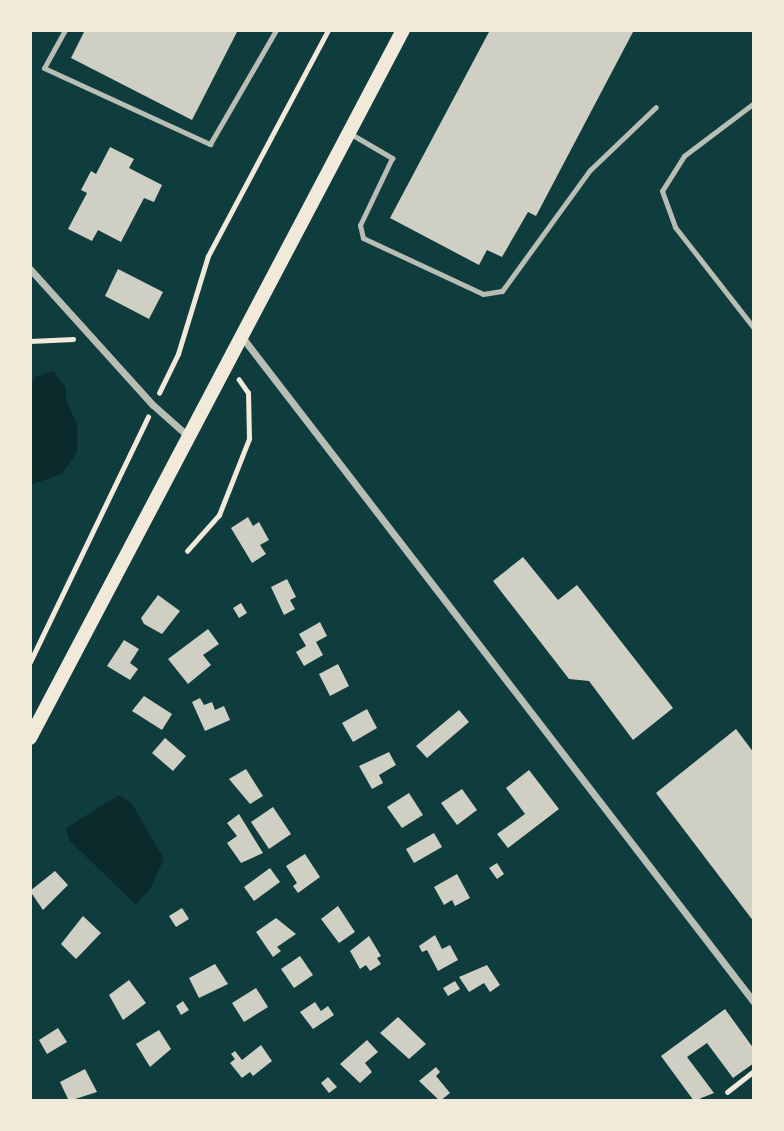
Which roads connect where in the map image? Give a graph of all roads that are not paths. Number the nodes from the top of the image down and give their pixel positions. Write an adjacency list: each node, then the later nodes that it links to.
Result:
1 (65, 30): 2 (lane)
2 (276, 30)
3 (402, 30): 6 (main road)
4 (754, 103): 8 (lane)
5 (656, 107): 6 (lane)
6 (349, 132): 9 (main road)
7 (30, 269): 10 (street)
8 (754, 328)
9 (242, 337): 10 (main road); 12 (street)
10 (189, 437): 11 (main road)
11 (30, 737)
12 (754, 1002)

